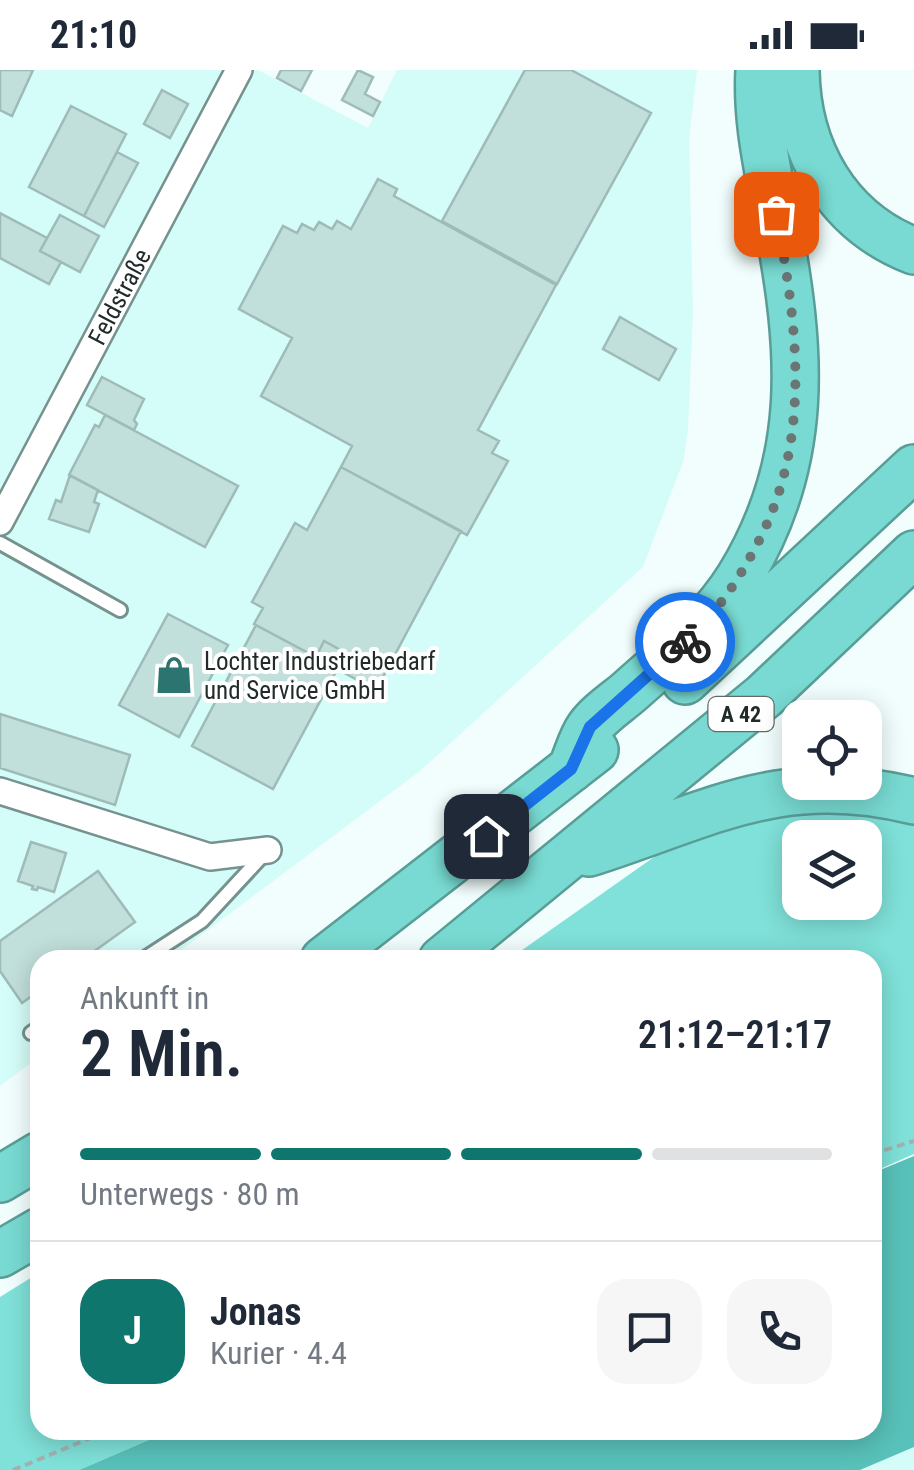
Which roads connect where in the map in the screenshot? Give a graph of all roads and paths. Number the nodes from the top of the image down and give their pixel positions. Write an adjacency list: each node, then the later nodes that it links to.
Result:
1 (240, 70): 6 (street, Feldstraße)
2 (760, 70): 10 (highway)
3 (796, 70): 4 (highway)
4 (914, 251)
5 (914, 468): 10 (highway, A 42)
6 (0, 522)
7 (0, 543): 9 (lane)
8 (914, 554): 14 (highway, A 42)
9 (120, 610)
10 (571, 769): 16 (highway, A 42)
11 (0, 791): 13 (street)
12 (914, 801): 14 (highway)
13 (268, 850): 15 (lane)
14 (558, 863): 17 (highway, A 42)
15 (157, 950)
16 (337, 950)
17 (454, 950)
18 (914, 1141): 19 (path)
19 (882, 1151)
20 (30, 1161): 21 (highway)
21 (0, 1179)
22 (30, 1237): 23 (highway)
23 (0, 1254)
24 (86, 1440): 25 (path)
25 (13, 1470)

